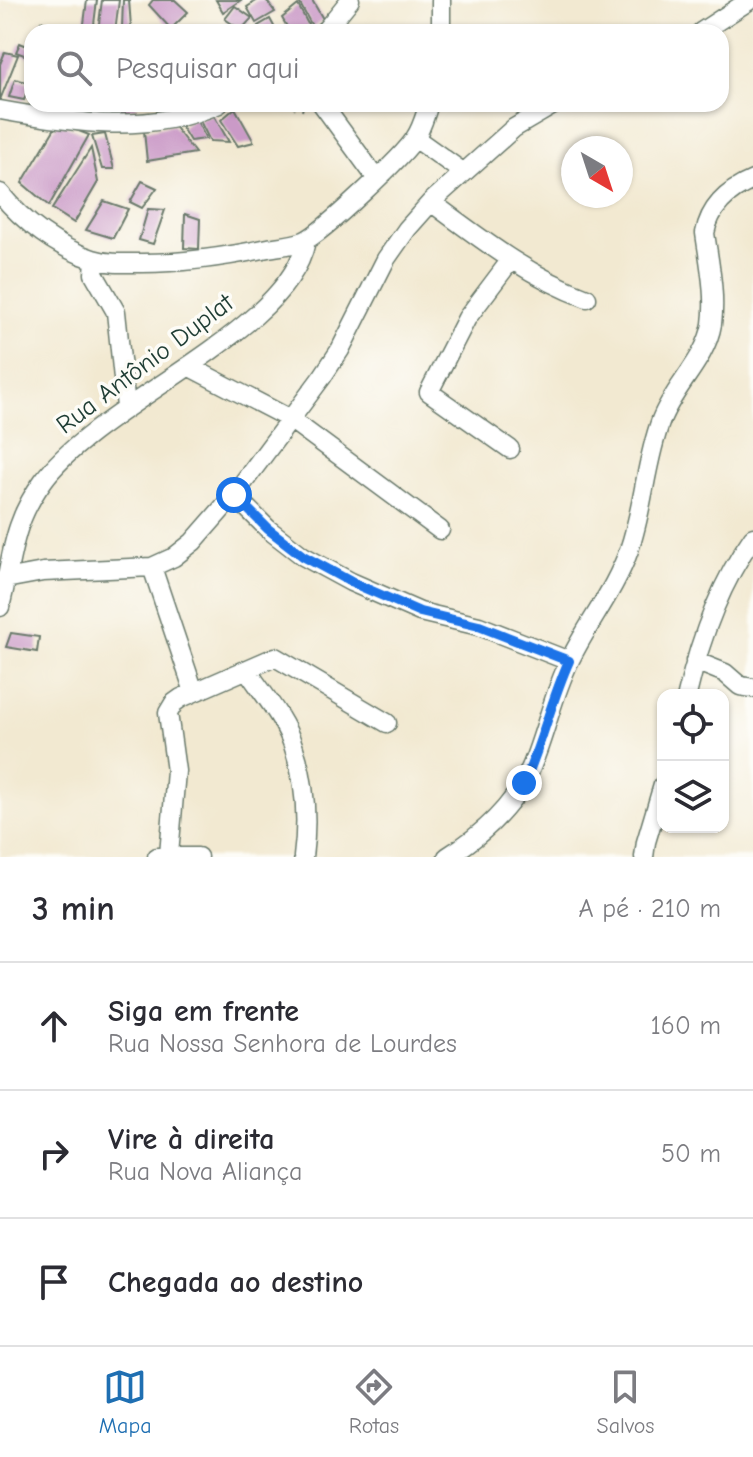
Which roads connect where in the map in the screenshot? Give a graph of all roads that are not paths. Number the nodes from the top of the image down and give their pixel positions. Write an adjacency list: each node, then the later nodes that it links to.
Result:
1 (350, 0): 4 (street)
2 (441, 0): 5 (street)
3 (750, 0): 6 (street)
4 (330, 24)
5 (441, 24)
6 (713, 24)
7 (0, 110): 8 (street)
8 (190, 112)
9 (328, 112): 14 (street)
10 (426, 112): 12 (street)
11 (541, 112): 13 (street)
12 (415, 138): 13 (street); 14 (street)
13 (464, 173): 16 (street)
14 (377, 179): 18 (street)
15 (753, 180): 32 (street)
16 (431, 202): 20 (street); 24 (street)
17 (4, 206): 19 (street)
18 (306, 240): 19 (street); 22 (street, Rua Antônio Duplat)
19 (95, 260): 23 (street)
20 (510, 261): 21 (street); 25 (street)
21 (587, 298)
22 (188, 366): 23 (street, Rua Antônio Duplat); 24 (street)
23 (126, 407): 30 (street, Rua Antônio Duplat)
24 (290, 419): 26 (street); 27 (street)
25 (510, 449)
26 (234, 495): 29 (street); 32 (street)
27 (440, 530)
28 (753, 537): 33 (street)
29 (152, 567): 30 (street); 37 (street)
30 (4, 579): 31 (street, Rua Antônio Duplat)
31 (0, 607)
32 (569, 661): 43 (street)
33 (695, 661): 35 (street); 36 (street)
34 (247, 670): 37 (street); 38 (street); 42 (street)
35 (753, 688)
36 (688, 689)
37 (194, 692): 40 (street)
38 (387, 723)
39 (657, 805): 44 (street)
40 (162, 856): 41 (street)
41 (198, 857)
42 (303, 857)
43 (447, 857)
44 (644, 857)

